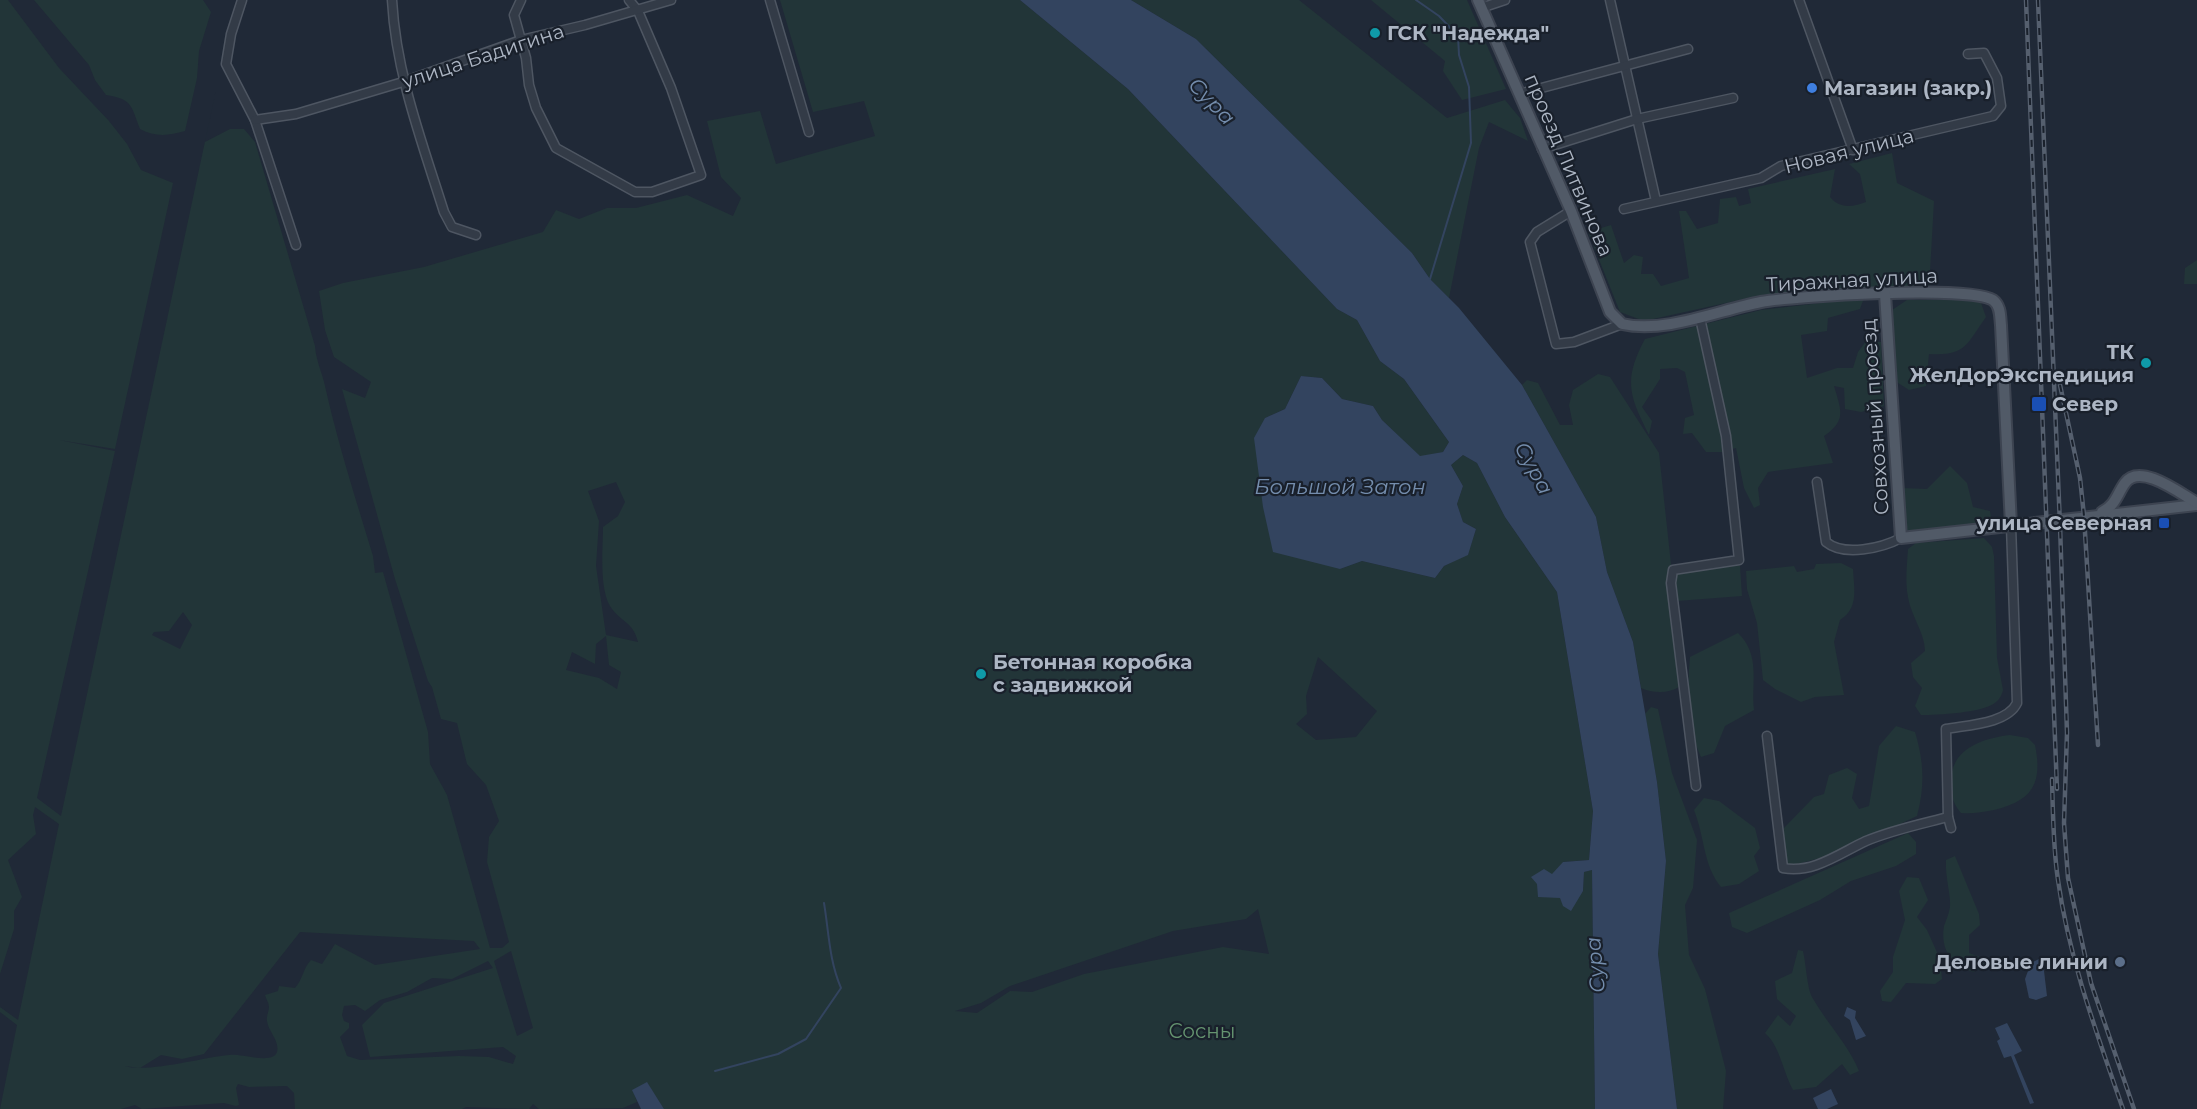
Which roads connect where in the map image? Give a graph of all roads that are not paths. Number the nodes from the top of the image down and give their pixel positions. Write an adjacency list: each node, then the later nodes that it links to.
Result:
1 (242, 0): 20 (street)
2 (392, 0): 16 (street)
3 (521, 0): 12 (street)
4 (629, 0): 11 (street)
5 (671, 0): 11 (street, улица Бадигина)
6 (770, 0): 21 (street)
7 (1505, 0): 10 (street)
8 (1610, 0): 15 (street)
9 (1799, 0): 23 (street)
10 (1479, 4): 17 (main road, проезд Литвинова)
11 (638, 11): 12 (street, улица Бадигина); 12 (street)
12 (521, 40): 16 (street, улица Бадигина)
13 (1688, 49): 15 (street)
14 (1968, 54): 23 (street, Новая улица)
15 (1625, 65): 17 (street); 19 (street)
16 (403, 82): 20 (street, улица Бадигина); 27 (street)
17 (1519, 94): 22 (main road, проезд Литвинова)
18 (1733, 98): 19 (street)
19 (1637, 119): 22 (street); 24 (street)
20 (255, 120): 28 (street)
21 (809, 132)
22 (1542, 149): 26 (main road, проезд Литвинова)
23 (1853, 150): 24 (street, Новая улица)
24 (1656, 201): 25 (street, Новая улица)
25 (1624, 209)
26 (1571, 211): 31 (main road, проезд Литвинова); 31 (street)
27 (476, 235)
28 (296, 245)
29 (1885, 294): 30 (main road, Тиражная улица); 37 (main road, Тиражная улица); 38 (main road, Совхозный проезд)
30 (1700, 318): 31 (main road, Тиражная улица); 40 (street)
31 (1622, 324)
32 (1817, 482): 38 (street)
33 (2122, 490): 34 (main road); 35 (main road); 36 (main road)
34 (2197, 504): 35 (main road)
35 (2135, 510): 36 (main road)
36 (2097, 514): 37 (main road)
37 (2010, 525): 38 (main road); 41 (street)
38 (1901, 538)
39 (1767, 736): 41 (street)
40 (1696, 786)
41 (1948, 817): 42 (street)
42 (1951, 828)

